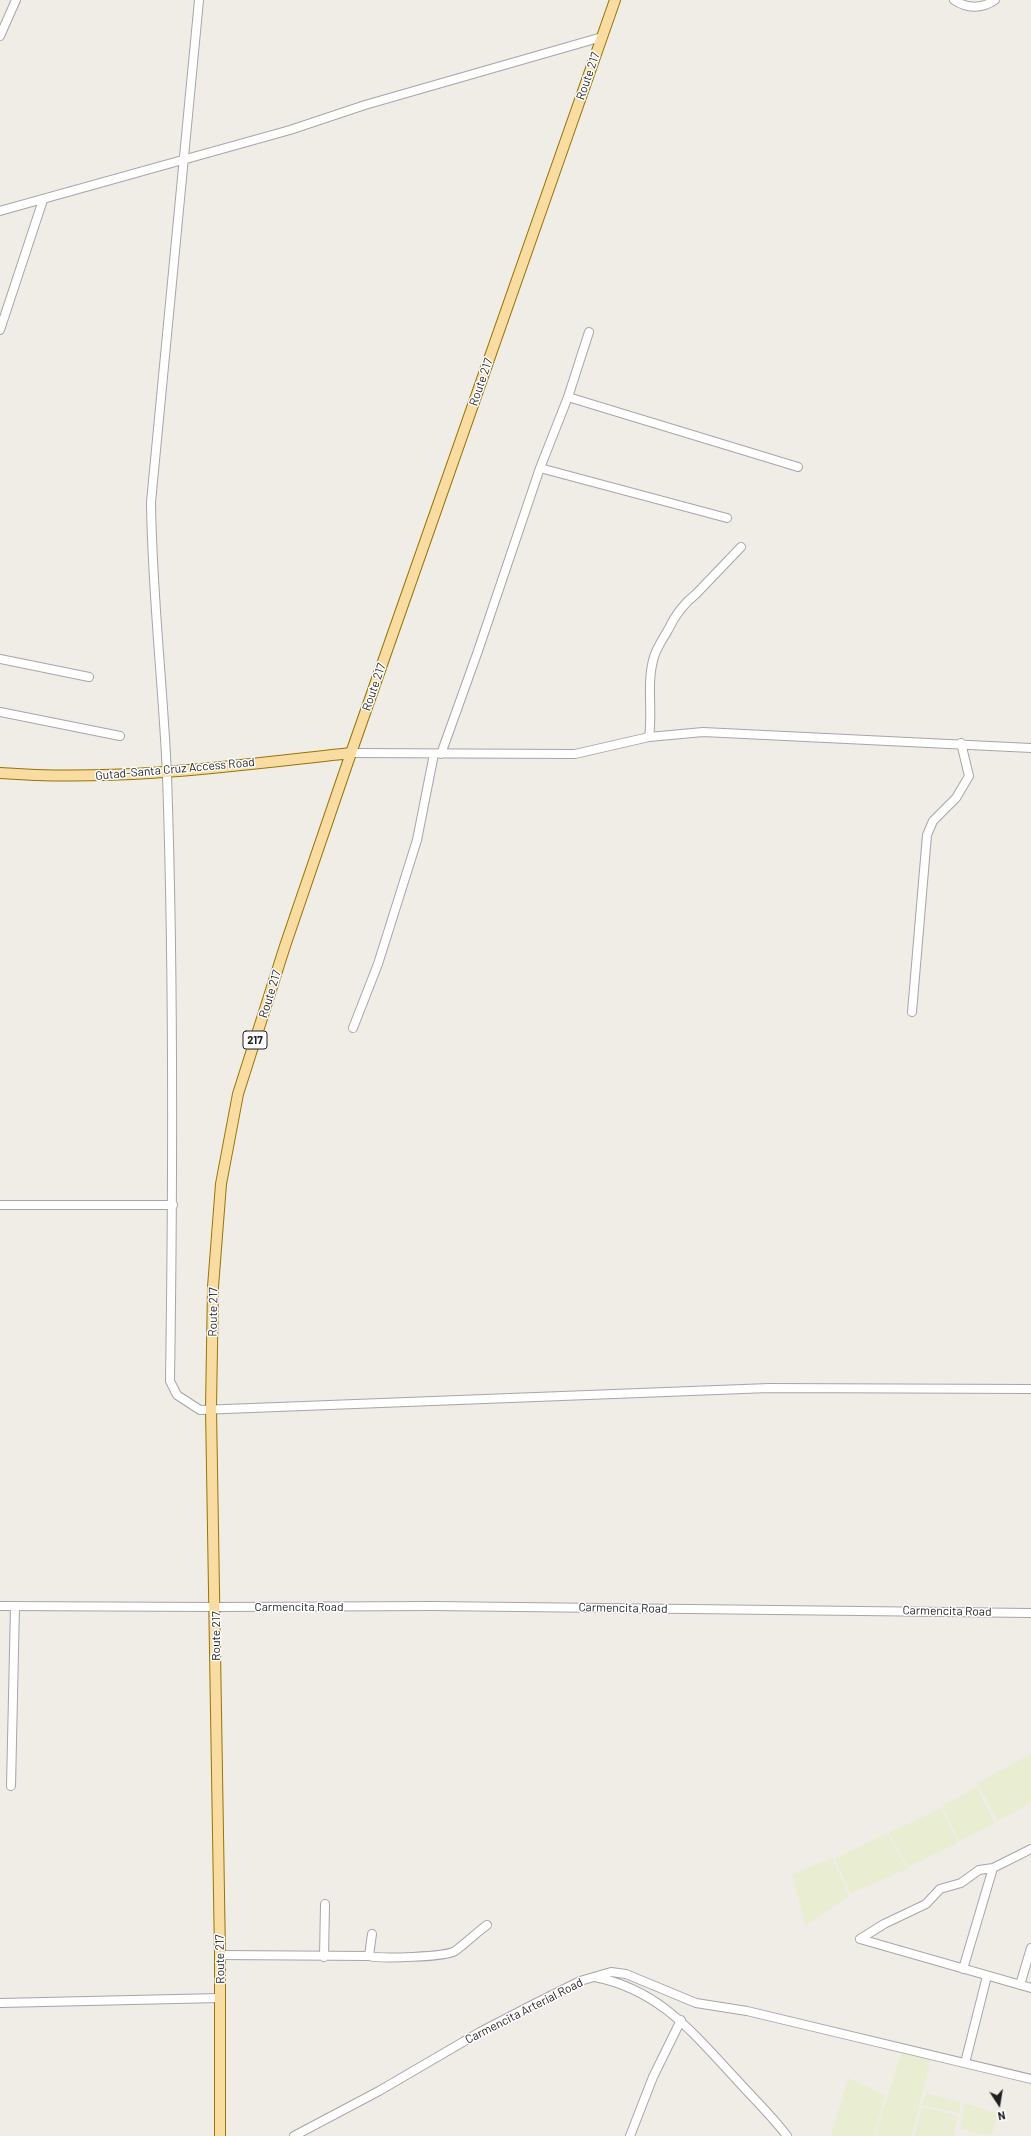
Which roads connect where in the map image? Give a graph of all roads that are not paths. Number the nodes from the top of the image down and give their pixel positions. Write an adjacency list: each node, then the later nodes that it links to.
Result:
1 (16, 0): 6 (street)
2 (199, 0): 8 (street)
3 (615, 0): 7 (main road, Route 217 / 217)
4 (954, 0): 5 (street)
5 (995, 0)
6 (0, 36)
7 (602, 37): 8 (street); 25 (main road, Route 217 / 217)
8 (185, 160): 9 (street); 28 (street)
9 (43, 200): 10 (street); 11 (street)
10 (0, 212)
11 (0, 330)
12 (588, 332): 13 (street)
13 (568, 397): 14 (street); 15 (street)
14 (798, 466)
15 (540, 468): 16 (street); 26 (street)
16 (728, 518)
17 (741, 548): 22 (street)
18 (0, 660): 19 (street)
19 (89, 677)
20 (0, 712): 21 (street)
21 (120, 736)
22 (649, 736): 23 (street); 26 (street)
23 (961, 743): 24 (street); 29 (street)
24 (1031, 748)
25 (351, 753): 26 (street); 28 (main road, Gutad-Santa Cruz Access Road); 34 (main road, Route 217 / 217)
26 (437, 754): 30 (street)
27 (0, 773): 28 (main road, Gutad-Santa Cruz Access Road)
28 (167, 773): 32 (street)
29 (912, 1012)
30 (353, 1028)
31 (0, 1205): 32 (street)
32 (173, 1205): 34 (street)
33 (1031, 1390): 34 (street)
34 (212, 1408): 37 (main road, Route 217 / 217)
35 (0, 1606): 36 (street, Carmencita Road)
36 (15, 1606): 37 (street, Carmencita Road); 39 (street)
37 (216, 1607): 38 (street, Carmencita Road); 46 (main road, Route 217 / 217)
38 (1031, 1613)
39 (11, 1786)
40 (1031, 1849): 41 (street)
41 (993, 1868): 49 (street); 49 (street)
42 (325, 1904): 48 (street)
43 (487, 1925): 47 (street)
44 (372, 1934): 47 (street)
45 (1031, 1948): 52 (street)
46 (220, 1955): 48 (street); 54 (main road, Route 217 / 217)
47 (369, 1956): 48 (street)
48 (324, 1957)
49 (963, 1969): 50 (street)
50 (987, 1976): 52 (street); 57 (street)
51 (592, 1977): 56 (street, Carmencita Arterial Road); 57 (street); 60 (street, Carmencita Arterial Road)
52 (1020, 1985): 53 (street)
53 (1031, 1988)
54 (220, 1998): 55 (street); 59 (main road, Route 217 / 217)
55 (0, 2003)
56 (681, 2020): 61 (street); 62 (street, Carmencita Arterial Road)
57 (966, 2063): 58 (street)
58 (1031, 2079)
59 (220, 2136)
60 (294, 2136)
61 (630, 2136)
62 (787, 2136)

